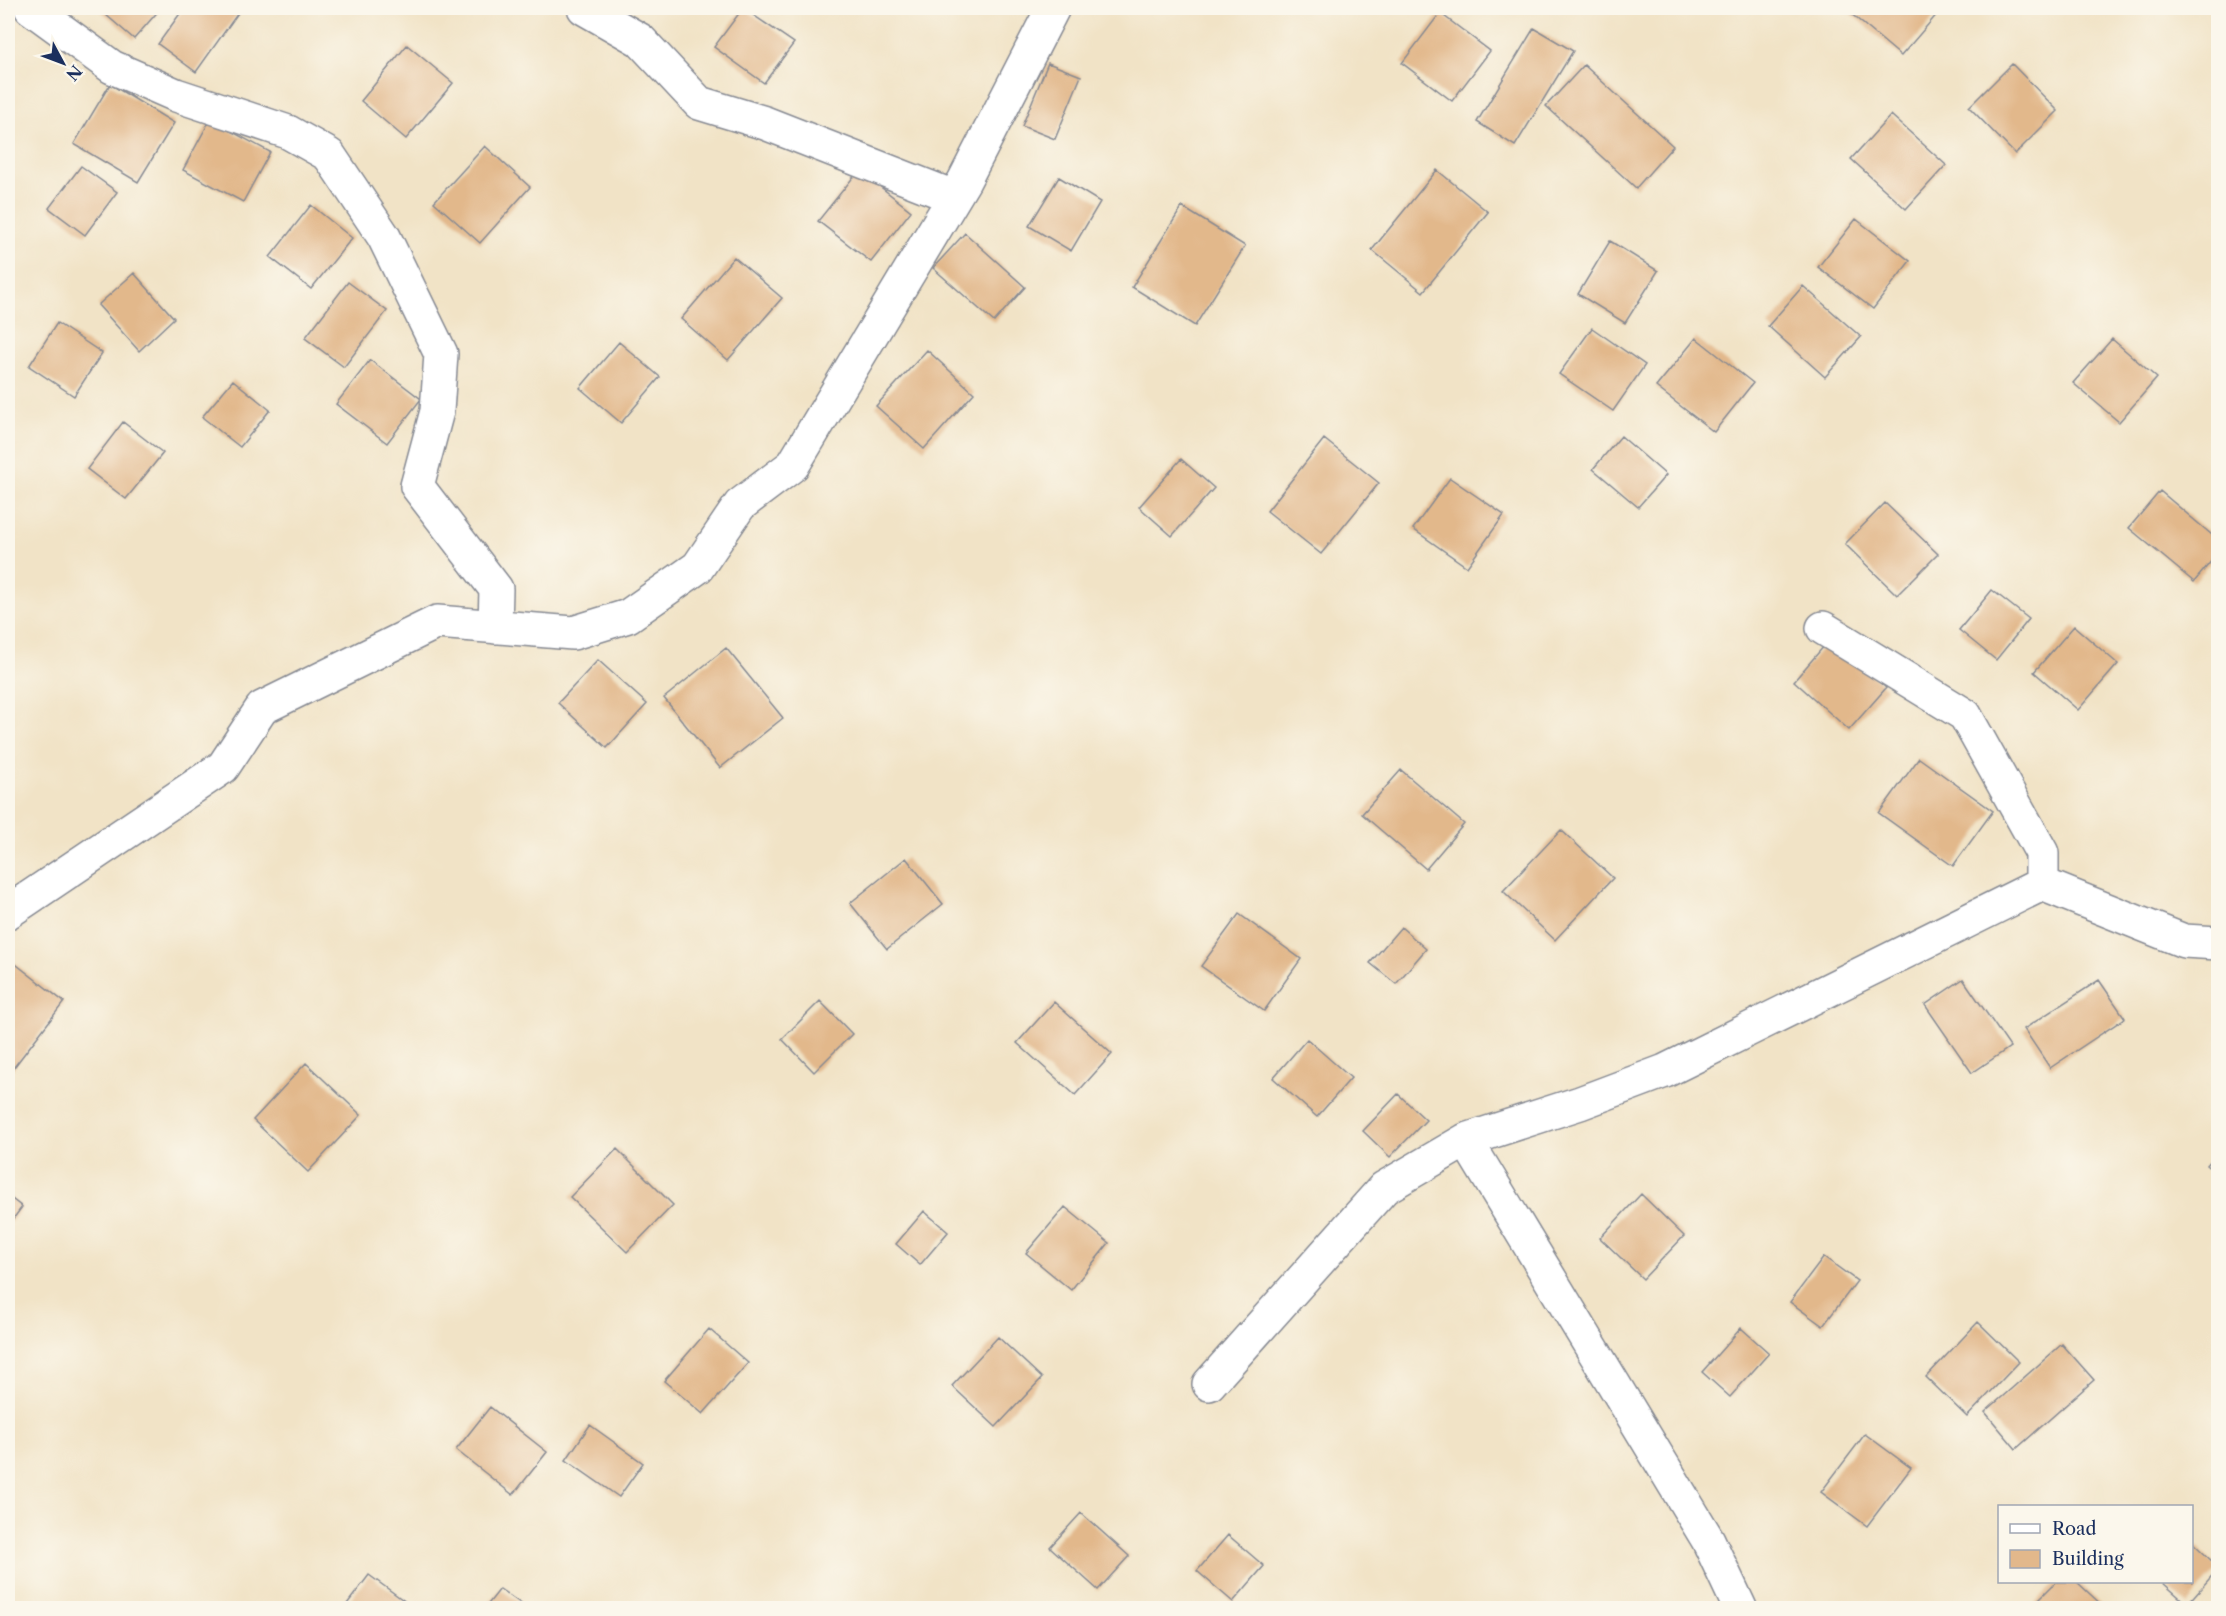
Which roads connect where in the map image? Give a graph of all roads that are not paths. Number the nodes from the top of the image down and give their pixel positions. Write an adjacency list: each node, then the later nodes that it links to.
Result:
1 (31, 8): 5 (street)
2 (584, 8): 4 (street)
3 (1053, 8): 4 (street)
4 (954, 197): 5 (street)
5 (495, 627): 8 (street)
6 (1823, 627): 7 (street)
7 (2042, 884): 9 (street); 10 (street)
8 (8, 912)
9 (2218, 944)
10 (1466, 1140): 11 (street); 12 (street)
11 (1209, 1384)
12 (1740, 1608)

